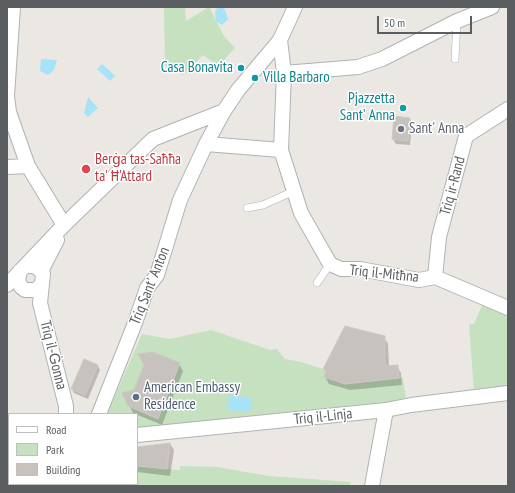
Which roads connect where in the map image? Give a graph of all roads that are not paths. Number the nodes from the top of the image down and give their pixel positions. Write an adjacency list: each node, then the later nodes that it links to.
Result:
1 (13, 7): 10 (street)
2 (295, 7): 5 (street, Triq Sant' Anton)
3 (492, 7): 4 (street)
4 (457, 21): 6 (lane); 7 (street)
5 (280, 40): 7 (street, Triq il-Mitħna); 9 (street, Triq Sant' Anton)
6 (456, 59)
7 (284, 73): 12 (street, Triq il-Mitħna)
8 (508, 109): 21 (street, Triq ir-Rand)
9 (224, 111): 11 (street, Triq Sant' Anton); 17 (street)
10 (12, 133): 13 (street)
11 (206, 144): 12 (street); 31 (street, Triq Sant' Anton)
12 (281, 150): 15 (street, Triq il-Mitħna)
13 (28, 166): 14 (street); 17 (street)
14 (7, 167)
15 (294, 191): 16 (lane); 18 (street, Triq il-Mitħna)
16 (247, 208)
17 (64, 225): 19 (street); 20 (street)
18 (330, 264): 21 (street, Triq il-Mitħna); 22 (lane)
19 (23, 268): 20 (street); 23 (street); 24 (street)
20 (42, 277): 24 (street); 26 (street, Triq il-Ġonna)
21 (434, 277): 27 (street, Triq il-Mitħna)
22 (317, 283)
23 (7, 285)
24 (25, 289): 25 (street); 26 (street, Triq il-Ġonna)
25 (7, 292)
26 (40, 303): 30 (street, Triq il-Ġonna)
27 (508, 308)
28 (508, 394): 29 (street, Triq il-Linja)
29 (386, 410): 32 (street, Triq il-Linja); 33 (street)
30 (68, 411)
31 (99, 413)
32 (138, 435)
33 (372, 486)

